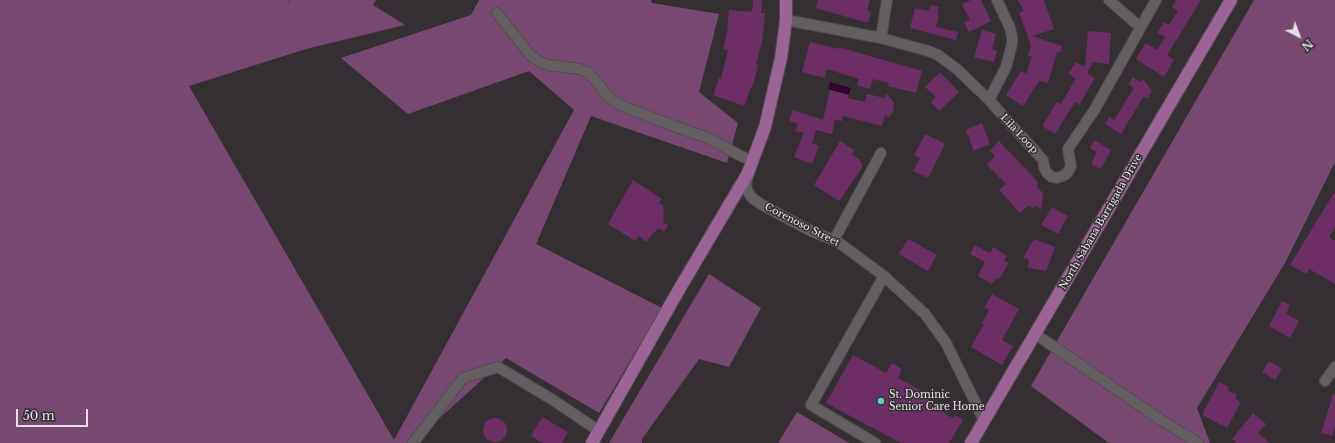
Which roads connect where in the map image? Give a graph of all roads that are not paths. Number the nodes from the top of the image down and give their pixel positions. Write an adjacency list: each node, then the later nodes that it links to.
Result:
1 (786, 0): 8 (main road)
2 (887, 0): 10 (street)
3 (997, 0): 11 (street)
4 (1109, 0): 9 (street)
5 (1156, 0): 9 (street, Lila Loop)
6 (1231, 0): 17 (main road, North Sabana Barrigada Drive)
7 (497, 13): 13 (street)
8 (786, 20): 10 (street, Lila Loop); 13 (main road)
9 (1140, 27): 11 (street, Lila Loop)
10 (881, 38): 11 (street, Lila Loop)
11 (989, 100)
12 (881, 153): 15 (street)
13 (754, 161): 14 (main road)
14 (748, 173): 15 (street, Corenoso Street); 21 (main road)
15 (834, 240): 16 (street, Corenoso Street)
16 (884, 276): 20 (street, Corenoso Street); 24 (street)
17 (1035, 334): 20 (main road, North Sabana Barrigada Drive); 26 (street)
18 (1335, 367): 19 (street)
19 (1325, 381)
20 (984, 420): 25 (main road, North Sabana Barrigada Drive)
21 (599, 431): 22 (street); 23 (main road)
22 (413, 443)
23 (592, 443)
24 (875, 443)
25 (971, 443)
26 (1198, 443)

